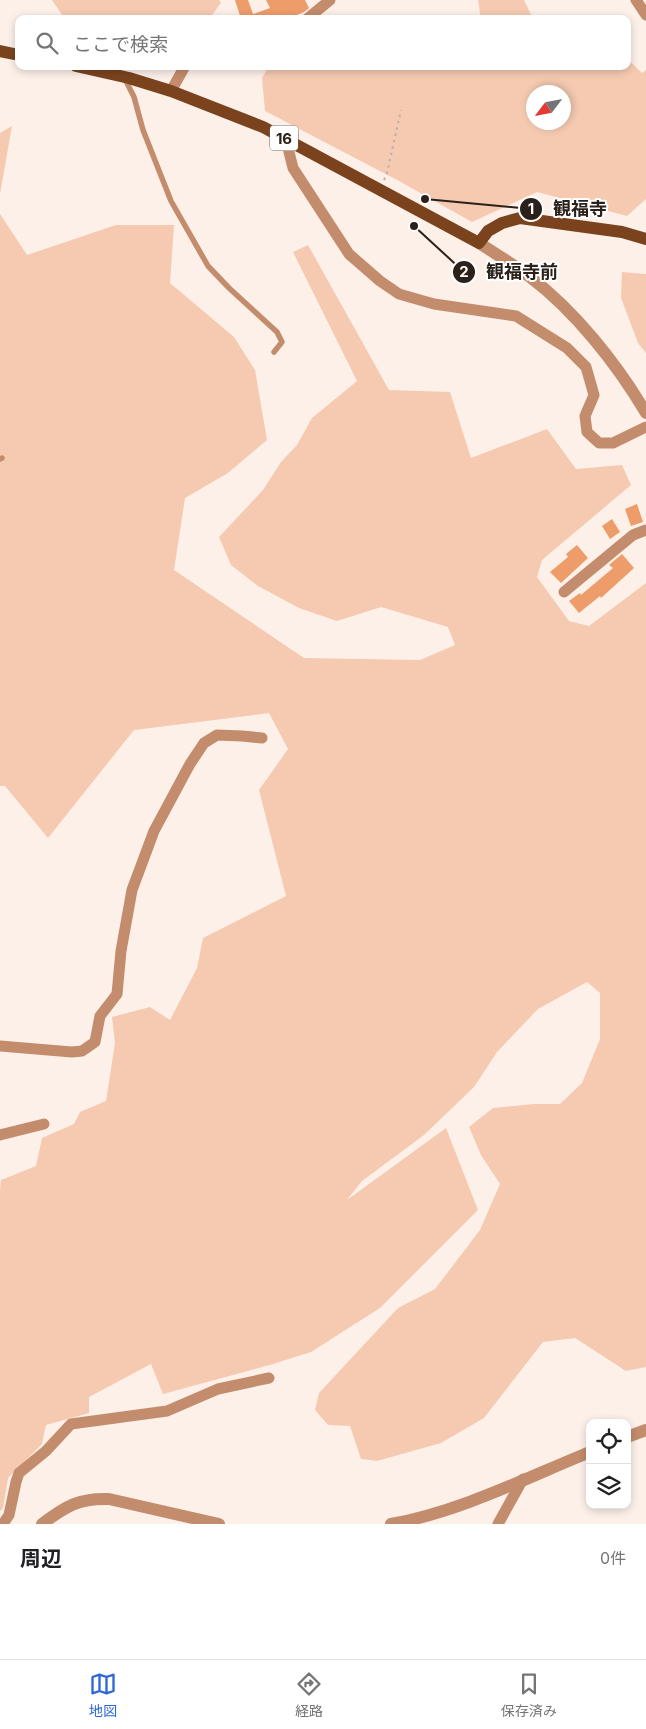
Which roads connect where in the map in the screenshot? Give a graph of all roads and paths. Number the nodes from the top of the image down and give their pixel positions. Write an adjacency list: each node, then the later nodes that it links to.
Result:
1 (330, 0): 4 (street)
2 (636, 0): 3 (street)
3 (646, 14)
4 (312, 15)
5 (0, 51): 6 (main road)
6 (15, 53)
7 (95, 70): 9 (main road, 16)
8 (183, 70): 10 (street)
9 (123, 76): 10 (main road, 16); 16 (lane)
10 (171, 91): 12 (main road, 16)
11 (401, 110): 13 (path)
12 (292, 142): 15 (main road, 16); 18 (street)
13 (387, 173)
14 (646, 239): 15 (main road)
15 (479, 243): 17 (street)
16 (274, 352)
17 (646, 413)
18 (646, 427)
19 (646, 530): 20 (street)
20 (564, 592)
21 (262, 738): 22 (street)
22 (0, 1046)
23 (44, 1124): 24 (street)
24 (0, 1135)
25 (269, 1378): 30 (street)
26 (646, 1430): 27 (street)
27 (631, 1436)
28 (586, 1454): 29 (street)
29 (523, 1479): 33 (street); 34 (street)
30 (3, 1524)
31 (42, 1524): 32 (street)
32 (219, 1524)
33 (391, 1524)
34 (498, 1524)

